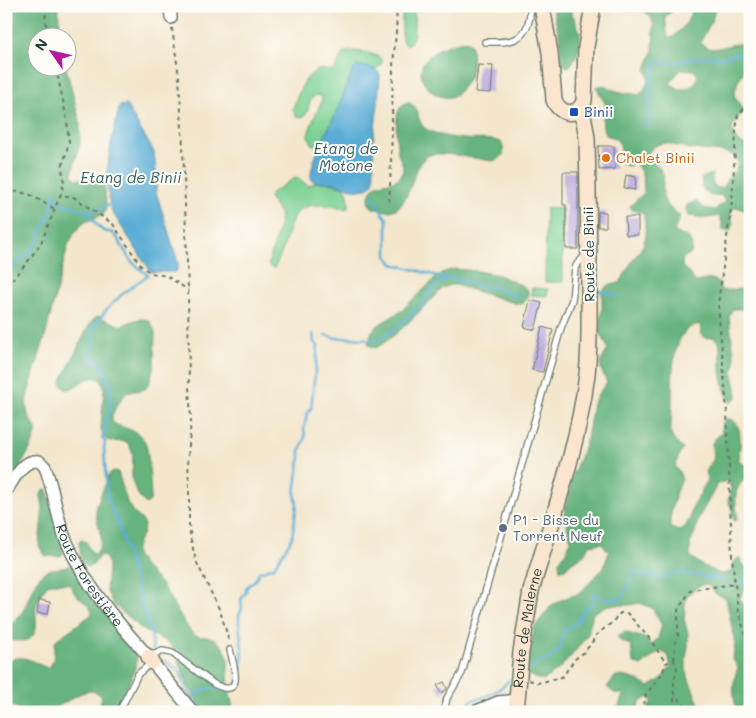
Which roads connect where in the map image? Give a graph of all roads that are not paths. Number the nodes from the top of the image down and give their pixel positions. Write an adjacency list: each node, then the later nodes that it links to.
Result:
1 (170, 6): 5 (street)
2 (530, 6): 6 (lane)
3 (542, 6): 7 (street, Route de Binii)
4 (593, 6): 7 (street)
5 (171, 18)
6 (486, 42)
7 (572, 111): 8 (street, Route de Binii)
8 (589, 253): 9 (street, Route de Binii); 16 (lane)
9 (583, 400): 13 (street, Route de Malerne)
10 (6, 491): 12 (street, Route Forestière)
11 (230, 650): 12 (lane)
12 (150, 660): 14 (lane); 15 (street, Route Forestière)
13 (517, 706): 17 (street)
14 (119, 712)
15 (193, 712)
16 (444, 712)
17 (474, 712)

